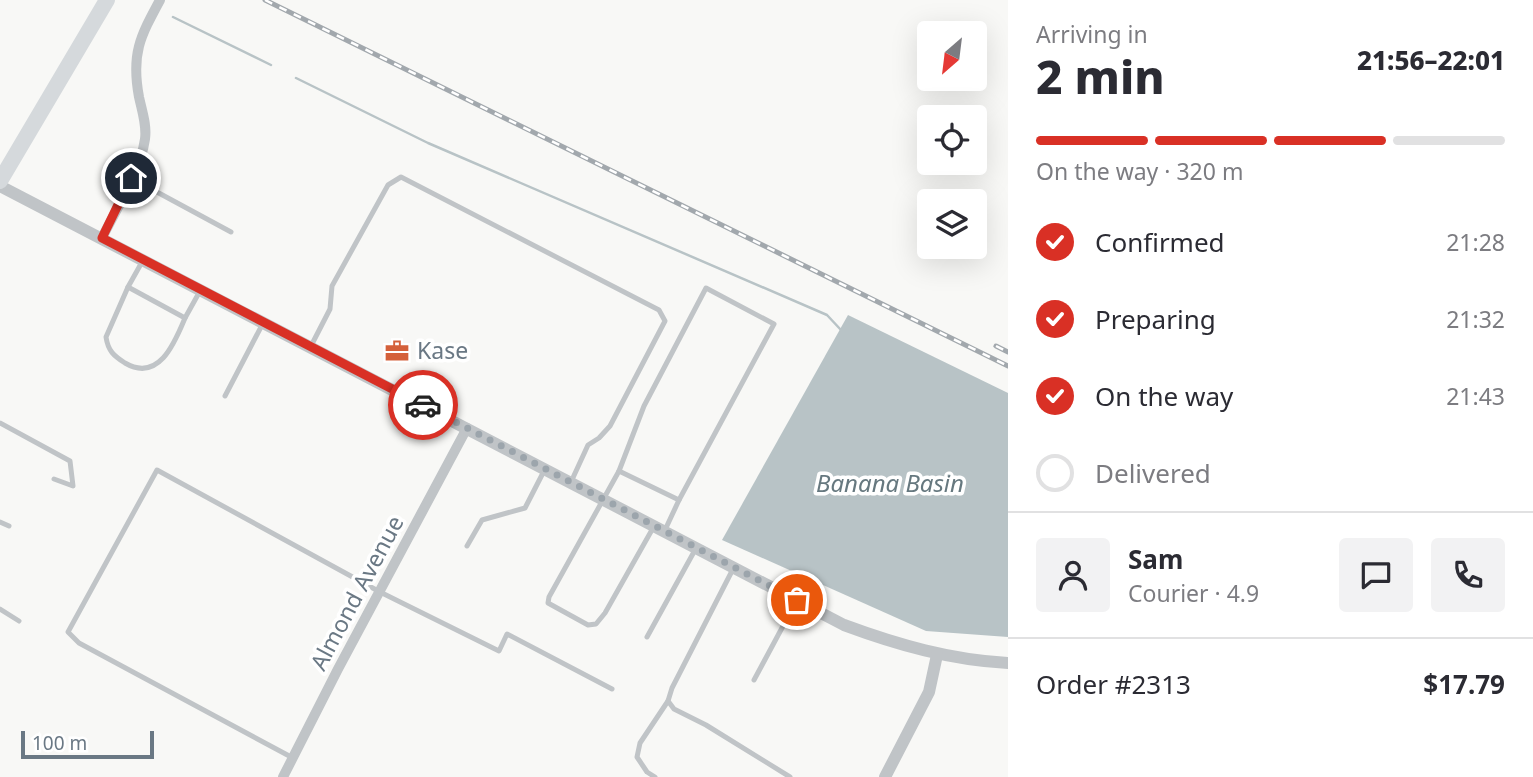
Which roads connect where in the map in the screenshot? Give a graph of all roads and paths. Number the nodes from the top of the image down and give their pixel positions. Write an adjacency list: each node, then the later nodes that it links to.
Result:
1 (104, 5): 4 (main road)
2 (157, 5): 3 (street)
3 (131, 178): 5 (lane); 6 (street)
4 (0, 184): 6 (street)
5 (231, 232)
6 (102, 238): 7 (street)
7 (143, 259): 8 (lane); 9 (street)
8 (128, 287): 10 (lane); 10 (lane)
9 (201, 290): 10 (lane); 11 (street)
10 (185, 318)
11 (263, 322): 12 (street); 13 (lane)
12 (311, 347): 15 (street); 19 (lane)
13 (225, 396)
14 (0, 423): 18 (lane)
15 (467, 428): 16 (street); 28 (street, Almond Avenue)
16 (545, 469): 19 (street); 25 (lane)
17 (619, 471): 20 (lane); 21 (lane); 21 (lane)
18 (54, 479)
19 (571, 482): 20 (street)
20 (603, 499): 24 (street); 24 (lane)
21 (679, 500): 24 (lane)
22 (0, 522): 23 (lane)
23 (9, 526)
24 (659, 528): 26 (street)
25 (467, 546)
26 (696, 547): 27 (street); 32 (lane)
27 (734, 567): 29 (street); 37 (lane)
28 (380, 592): 36 (lane); 38 (street, Almond Avenue); 38 (lane)
29 (797, 600): 33 (street); 35 (lane)
30 (0, 609): 31 (lane)
31 (19, 621)
32 (647, 637)
33 (937, 655): 34 (street); 42 (street)
34 (1008, 663)
35 (754, 680)
36 (612, 689)
37 (668, 701): 40 (lane); 41 (lane)
38 (293, 758): 39 (street, Almond Avenue)
39 (283, 777)
40 (655, 777)
41 (790, 777)
42 (885, 777)

